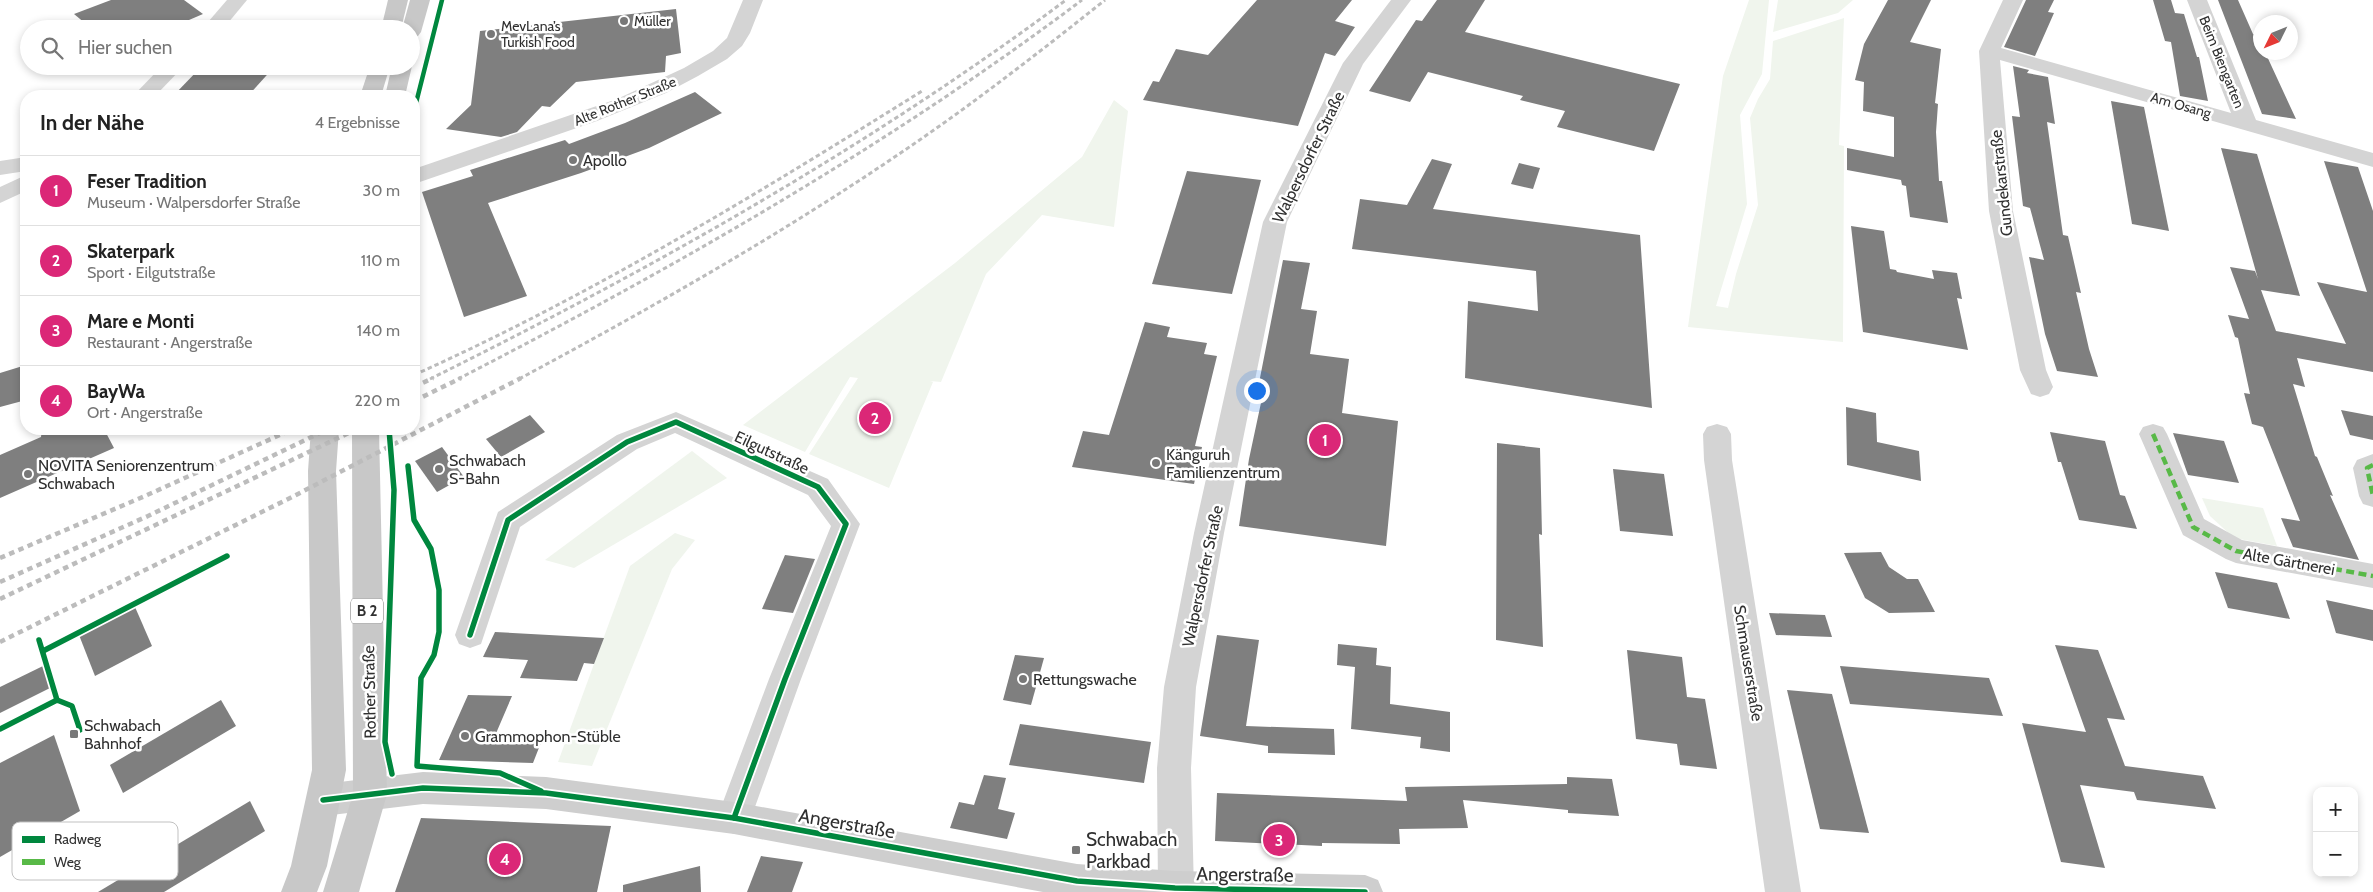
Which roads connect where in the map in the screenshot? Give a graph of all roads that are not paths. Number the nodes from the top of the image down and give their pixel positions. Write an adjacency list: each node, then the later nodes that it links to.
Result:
1 (237, 0): 8 (street)
2 (398, 0): 9 (main road)
3 (420, 0): 10 (main road)
4 (753, 0): 19 (street, Alte Rother Straße)
5 (1401, 0): 39 (street, Walpersdorfer Straße)
6 (2014, 0): 11 (street)
7 (2197, 0): 18 (street, Beim Biengarten)
8 (220, 20)
9 (392, 20)
10 (414, 20)
11 (1989, 51): 18 (street, Am Osang); 27 (street, Gundekarstraße)
12 (165, 75): 15 (street)
13 (377, 75): 16 (main road)
14 (400, 75): 17 (main road)
15 (149, 90)
16 (373, 90)
17 (396, 90)
18 (2246, 123): 20 (street, Am Osang)
19 (463, 157): 21 (street, Alte Rother Straße); 24 (street, Alte Rother Straße)
20 (2373, 160)
21 (420, 164)
22 (20, 165): 23 (street)
23 (0, 168)
24 (420, 175)
25 (20, 185): 26 (street)
26 (0, 196)
27 (2037, 379)
28 (1717, 434): 43 (street, Schmauserstraße)
29 (2153, 434): 34 (street, Alte Gärtnerei)
30 (325, 435): 37 (main road)
31 (364, 435): 36 (main road, Rother Straße / B 2)
32 (2373, 465): 33 (street)
33 (2373, 496)
34 (2373, 576)
35 (470, 635): 38 (street, Eilgutstraße)
36 (370, 794): 37 (street, Angerstraße); 38 (street, Angerstraße); 41 (main road, Rother Straße / B 2)
37 (323, 800): 40 (main road)
38 (734, 818): 39 (street, Angerstraße)
39 (1176, 890): 42 (street, Angerstraße)
40 (299, 892)
41 (341, 892)
42 (1364, 892)
43 (1783, 892)

